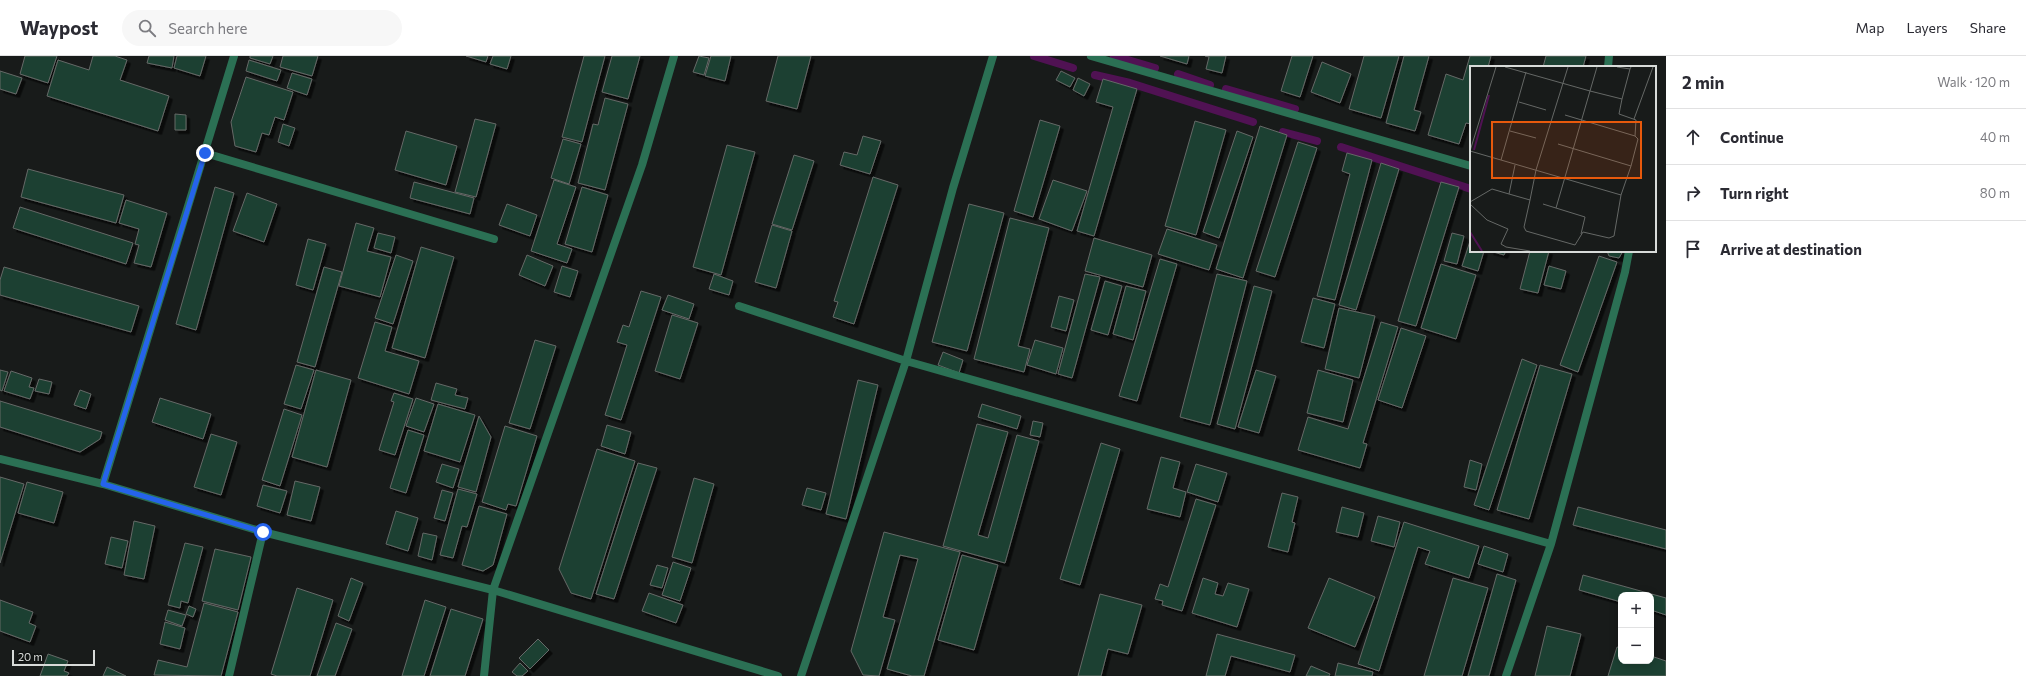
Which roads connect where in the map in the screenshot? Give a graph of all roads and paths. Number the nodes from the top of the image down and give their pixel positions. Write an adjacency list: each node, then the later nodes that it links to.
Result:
1 (234, 56): 7 (street)
2 (674, 56): 17 (street)
3 (993, 56): 12 (street)
4 (1091, 56): 8 (street)
5 (1609, 56): 6 (street)
6 (1608, 66)
7 (205, 153): 9 (street); 14 (street)
8 (1470, 166)
9 (494, 239)
10 (1629, 252): 16 (street)
11 (739, 306): 12 (street)
12 (906, 361): 16 (street); 21 (street)
13 (0, 459): 14 (street)
14 (103, 484): 15 (street)
15 (263, 532): 17 (street); 18 (street)
16 (1551, 544): 22 (street)
17 (493, 590): 19 (street); 20 (street)
18 (230, 676)
19 (484, 676)
20 (778, 676)
21 (801, 676)
22 (1506, 676)

